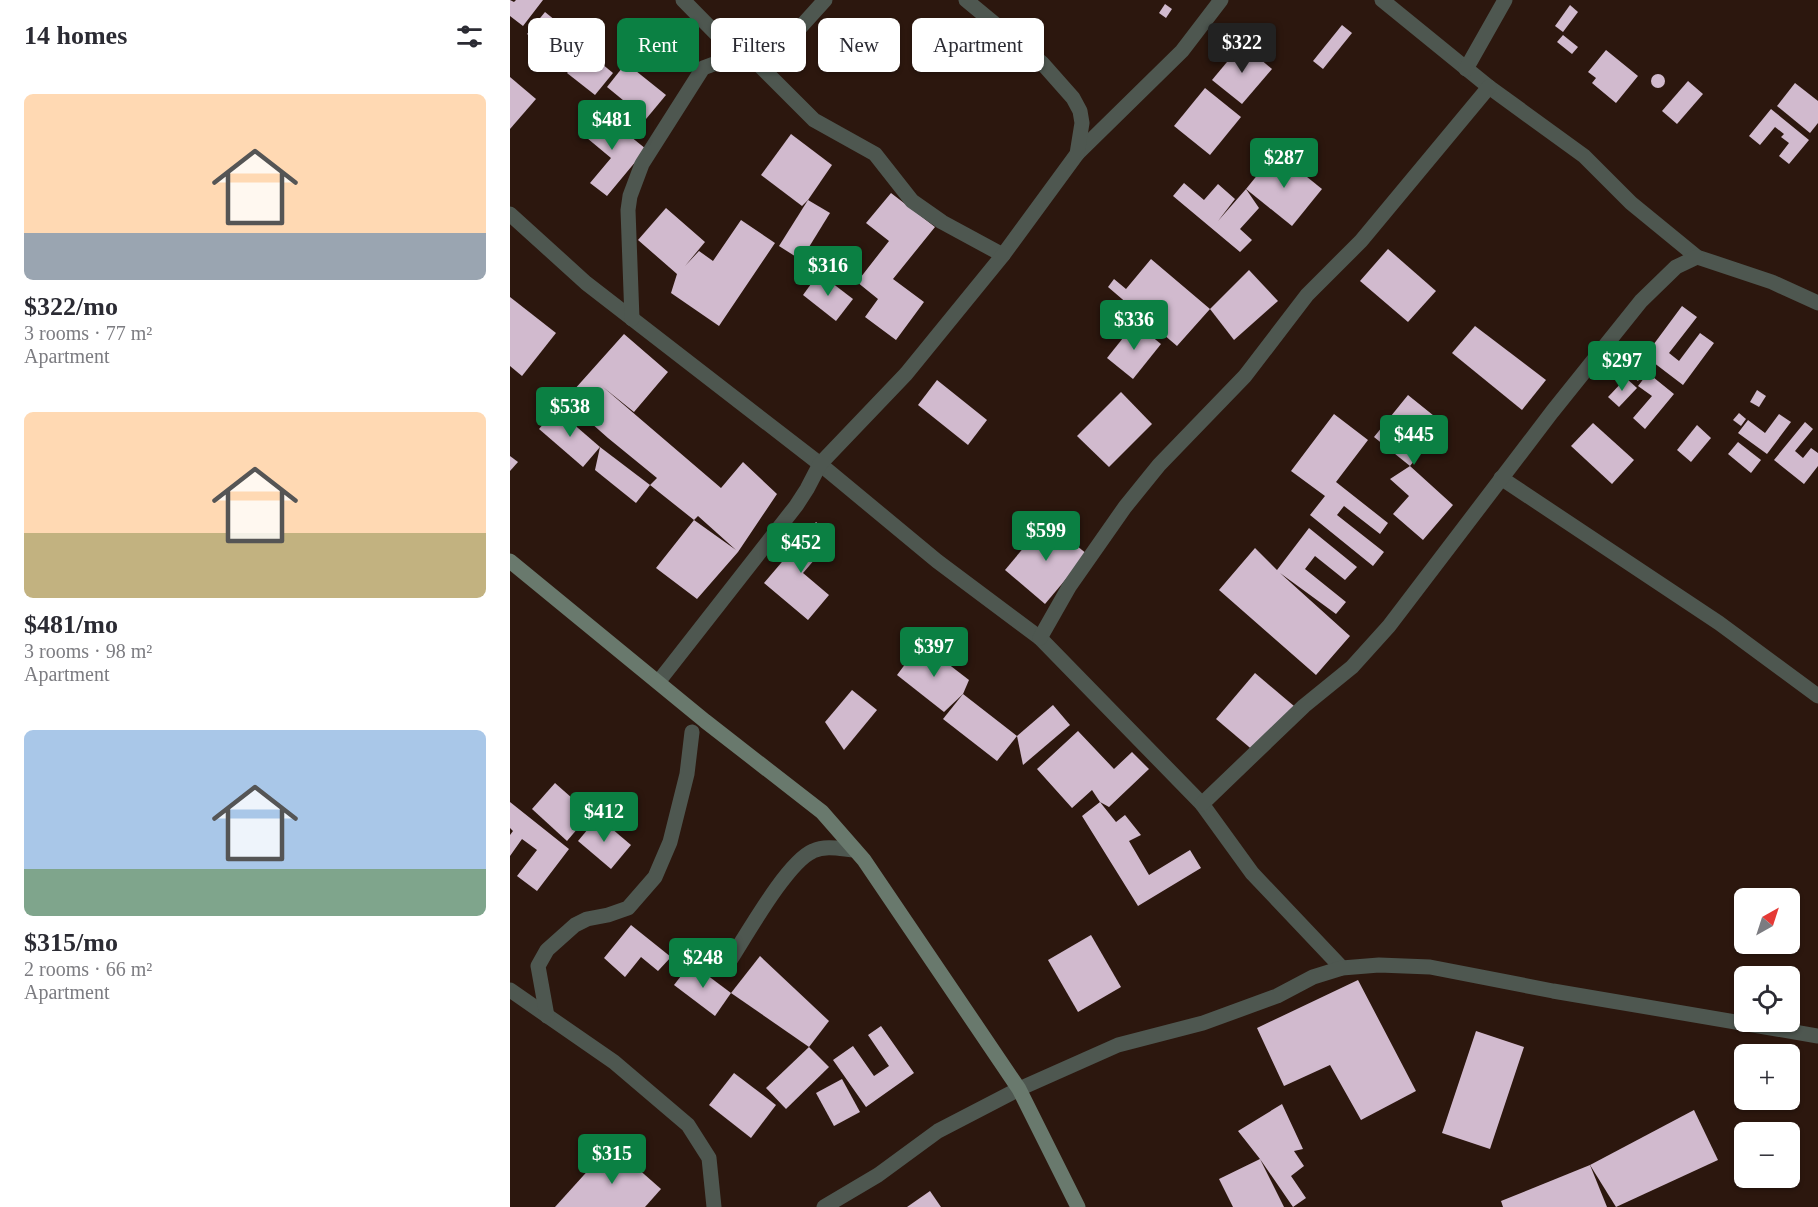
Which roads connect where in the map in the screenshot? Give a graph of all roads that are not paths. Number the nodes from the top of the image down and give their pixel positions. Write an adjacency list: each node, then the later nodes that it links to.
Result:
1 (684, 0): 8 (street)
2 (825, 0): 7 (street)
3 (966, 0): 13 (street)
4 (1221, 0): 13 (street)
5 (1382, 0): 10 (street)
6 (1505, 0): 10 (street)
7 (806, 21)
8 (711, 25)
9 (711, 65): 18 (street)
10 (1467, 69): 12 (street)
11 (762, 72): 15 (street)
12 (1489, 87): 16 (street); 22 (street)
13 (1077, 154): 15 (street)
14 (510, 214): 18 (street)
15 (1003, 255): 19 (street)
16 (1697, 257): 17 (street); 20 (street)
17 (1818, 303)
18 (632, 319): 19 (street)
19 (820, 464): 22 (street); 23 (street)
20 (1501, 478): 24 (street); 26 (street)
21 (510, 561): 23 (street)
22 (1040, 638): 26 (street)
23 (658, 681): 27 (street)
24 (1818, 696)
25 (692, 732): 31 (street)
26 (1202, 804): 29 (street)
27 (855, 850): 28 (street); 33 (street)
28 (729, 962)
29 (1342, 968): 32 (street); 33 (street)
30 (510, 990): 31 (street)
31 (547, 1016): 34 (street)
32 (1818, 1036)
33 (1019, 1089): 35 (street); 36 (street)
34 (714, 1207)
35 (824, 1207)
36 (1078, 1207)

